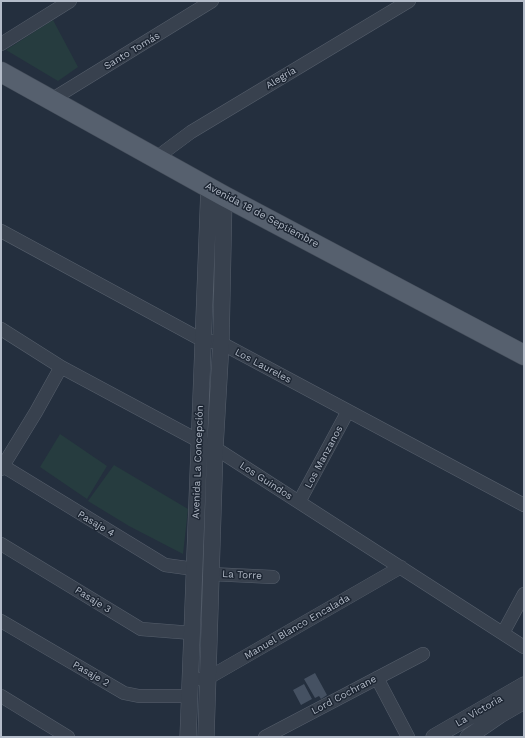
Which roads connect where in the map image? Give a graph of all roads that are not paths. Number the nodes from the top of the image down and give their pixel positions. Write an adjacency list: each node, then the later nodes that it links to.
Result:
1 (70, 1): 4 (street)
2 (212, 1): 6 (street, Santo Tomás)
3 (409, 1): 7 (street, Alegría)
4 (1, 44)
5 (1, 72): 6 (main road, Avenida 18 de Septiembre)
6 (51, 100): 7 (main road, Avenida 18 de Septiembre)
7 (156, 158): 8 (main road, Avenida 18 de Septiembre)
8 (216, 191): 11 (street, Avenida La Concepción); 12 (street, Avenida La Concepción); 13 (main road, Avenida 18 de Septiembre)
9 (1, 231): 11 (street, Los Laureles)
10 (1, 329): 14 (street, Los Guindos)
11 (202, 340): 12 (street, Los Laureles); 16 (street, Avenida La Concepción)
12 (221, 343): 15 (street, Los Laureles); 17 (street, Avenida La Concepción)
13 (524, 355)
14 (61, 367): 16 (street, Los Guindos); 18 (street)
15 (348, 411): 19 (street, Los Manzanos); 20 (street, Los Laureles)
16 (199, 441): 17 (street, Los Guindos); 23 (street, Avenida La Concepción)
17 (215, 448): 19 (street, Los Guindos); 24 (street, Avenida La Concepción)
18 (2, 467): 23 (street, Pasaje 4)
19 (299, 502): 22 (street, Los Guindos)
20 (524, 505)
21 (1, 544): 28 (street, Pasaje 3)
22 (401, 567): 29 (street, Los Guindos); 32 (street, Manuel Blanco Encalada)
23 (194, 569): 28 (street, Avenida La Concepción)
24 (211, 574): 25 (street, La Torre); 32 (street, Avenida La Concepción)
25 (273, 577)
26 (524, 594): 29 (street)
27 (1, 621): 37 (street, Pasaje 2)
28 (192, 633): 34 (street, Avenida La Concepción)
29 (503, 633): 30 (street, Los Guindos)
30 (524, 647)
31 (423, 654): 33 (street, Lord Cochrane)
32 (208, 678): 34 (street, Manuel Blanco Encalada); 41 (street, Avenida La Concepción)
33 (377, 678): 42 (street, Lord Cochrane); 43 (street)
34 (190, 680): 37 (street, Avenida La Concepción)
35 (524, 684): 44 (street, La Victoria)
36 (1, 696): 39 (street)
37 (190, 696): 40 (street, Avenida La Concepción)
38 (524, 701): 45 (street, La Victoria)
39 (68, 737)
40 (188, 737)
41 (206, 737)
42 (265, 737)
43 (408, 737)
44 (434, 737)
45 (468, 737)

